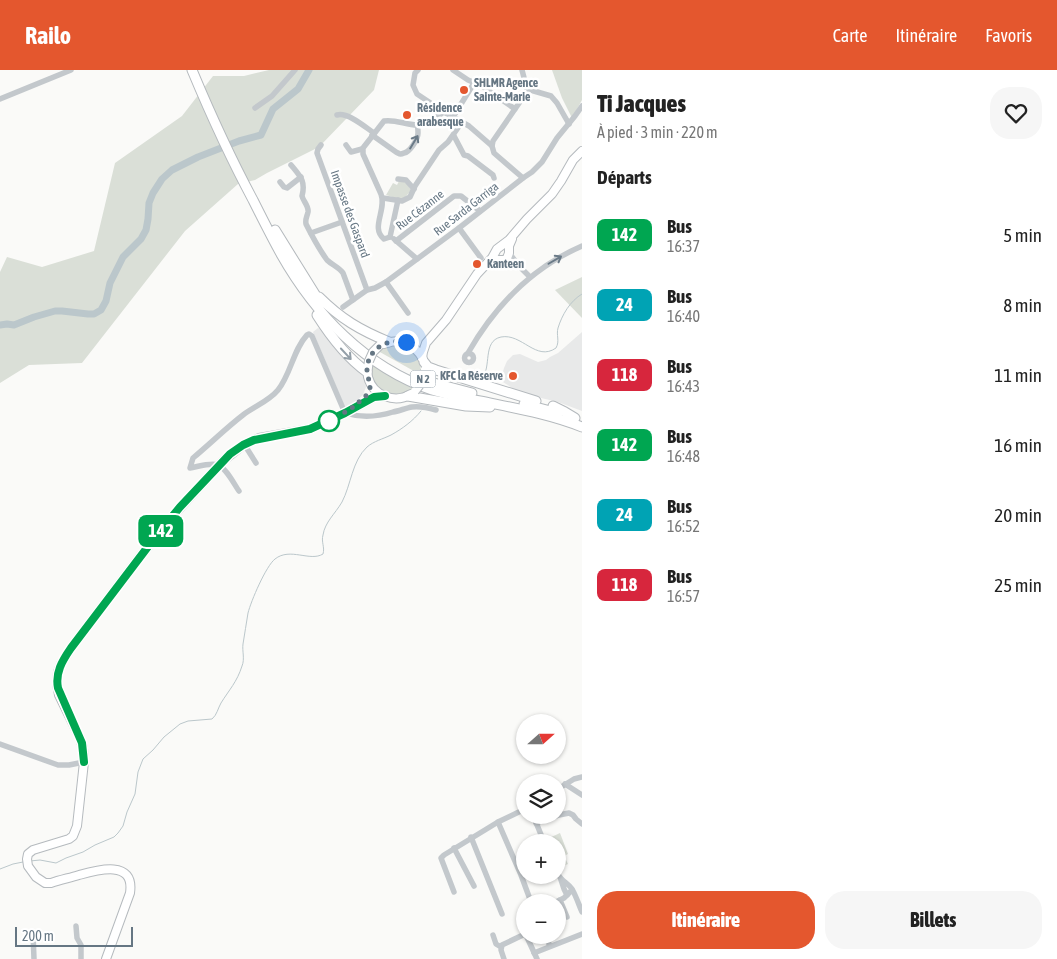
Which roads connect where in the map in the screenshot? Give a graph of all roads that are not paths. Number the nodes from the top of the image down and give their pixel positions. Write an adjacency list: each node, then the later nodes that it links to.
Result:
1 (71, 70): 9 (street)
2 (295, 70): 11 (street)
3 (418, 70): 13 (street)
4 (453, 70): 7 (street)
5 (522, 70): 8 (street)
6 (196, 73): 36 (highway, N 2)
7 (477, 84): 12 (street); 15 (street)
8 (527, 89): 12 (street); 17 (street)
9 (0, 99)
10 (582, 106): 17 (street, Rue Sarda Garriga)
11 (255, 108)
12 (515, 109): 23 (street)
13 (444, 112): 15 (street); 18 (street)
14 (337, 115): 19 (street)
15 (453, 117): 16 (street)
16 (462, 122): 20 (street); 23 (street)
17 (569, 124): 29 (street, Rue Sarda Garriga)
18 (417, 125): 19 (street); 19 (street, one-way to 18)
19 (373, 134): 24 (street)
20 (454, 136): 28 (street); 32 (street)
21 (321, 145): 37 (street, Impasse des Gaspard)
22 (346, 145): 24 (street)
23 (492, 146): 29 (street)
24 (362, 149): 33 (street)
25 (582, 151): 44 (main road)
26 (291, 165): 27 (street)
27 (300, 177): 31 (street); 39 (street)
28 (494, 178)
29 (523, 178): 35 (street, Rue Sarda Garriga)
30 (398, 179): 32 (street)
31 (280, 182)
32 (414, 189): 34 (street)
33 (383, 198): 34 (street); 40 (street)
34 (398, 200): 40 (street)
35 (480, 211): 38 (street, Rue Sarda Garriga); 41 (street, Rue Cézanne)
36 (263, 214): 43 (highway, N 2); 48 (highway, N 2)
37 (342, 222): 39 (street); 50 (street, Impasse des Gaspard)
38 (460, 228): 45 (street, Rue Sarda Garriga); 46 (street)
39 (311, 233): 51 (street)
40 (390, 237): 41 (street)
41 (396, 241): 45 (street)
42 (582, 246): 47 (street, one-way to 42)
43 (281, 254): 59 (highway, one-way to 59); 64 (highway, N 2)
44 (503, 254): 46 (main road); 47 (street)
45 (418, 259): 49 (street, Rue Sarda Garriga)
46 (484, 261): 54 (main road)
47 (530, 277): 57 (street)
48 (306, 280): 55 (highway); 67 (highway, N 2)
49 (386, 282): 50 (street, Rue Sarda Garriga); 53 (street)
50 (367, 290): 51 (street, Rue Sarda Garriga)
51 (353, 300): 52 (street, Rue Sarda Garriga)
52 (342, 307)
53 (408, 313)
54 (433, 334): 56 (main road); 58 (main road)
55 (389, 342): 56 (main road); 59 (main road, bridge)
56 (413, 346): 58 (main road)
57 (468, 353)
58 (424, 363): 61 (main road, bridge); 67 (highway)
59 (367, 372): 60 (main road)
60 (371, 384): 62 (main road); 63 (main road)
61 (412, 394): 62 (main road); 64 (highway)
62 (385, 396): 63 (main road)
63 (354, 408): 66 (main road)
64 (520, 409): 68 (highway, N 2)
65 (436, 410): 66 (street)
66 (345, 413): 69 (main road); 71 (street)
67 (578, 419)
68 (582, 427)
69 (244, 444): 70 (street); 71 (main road)
70 (256, 463)
71 (219, 465): 72 (street); 74 (main road)
72 (238, 491)
73 (0, 744): 74 (street)
74 (84, 762): 104 (main road)
75 (582, 778): 76 (street)
76 (566, 783)
77 (566, 785): 78 (street)
78 (582, 795)
79 (516, 813): 81 (street)
80 (566, 814): 82 (street)
81 (498, 822): 83 (street); 89 (street)
82 (582, 824)
83 (471, 837): 84 (street); 92 (street)
84 (454, 848): 86 (street); 87 (street)
85 (566, 883): 88 (street)
86 (474, 886)
87 (454, 892)
88 (570, 893): 90 (street); 91 (street)
89 (528, 894)
90 (566, 896)
91 (582, 912)
92 (502, 914)
93 (76, 926): 103 (street)
94 (33, 933): 102 (street)
95 (582, 934): 99 (street)
96 (493, 935): 100 (street)
97 (516, 938): 100 (street)
98 (529, 944): 101 (street)
99 (550, 946): 101 (street)
100 (501, 947): 105 (street)
101 (534, 957)
102 (34, 959)
103 (81, 959)
104 (106, 959)
105 (504, 959)

